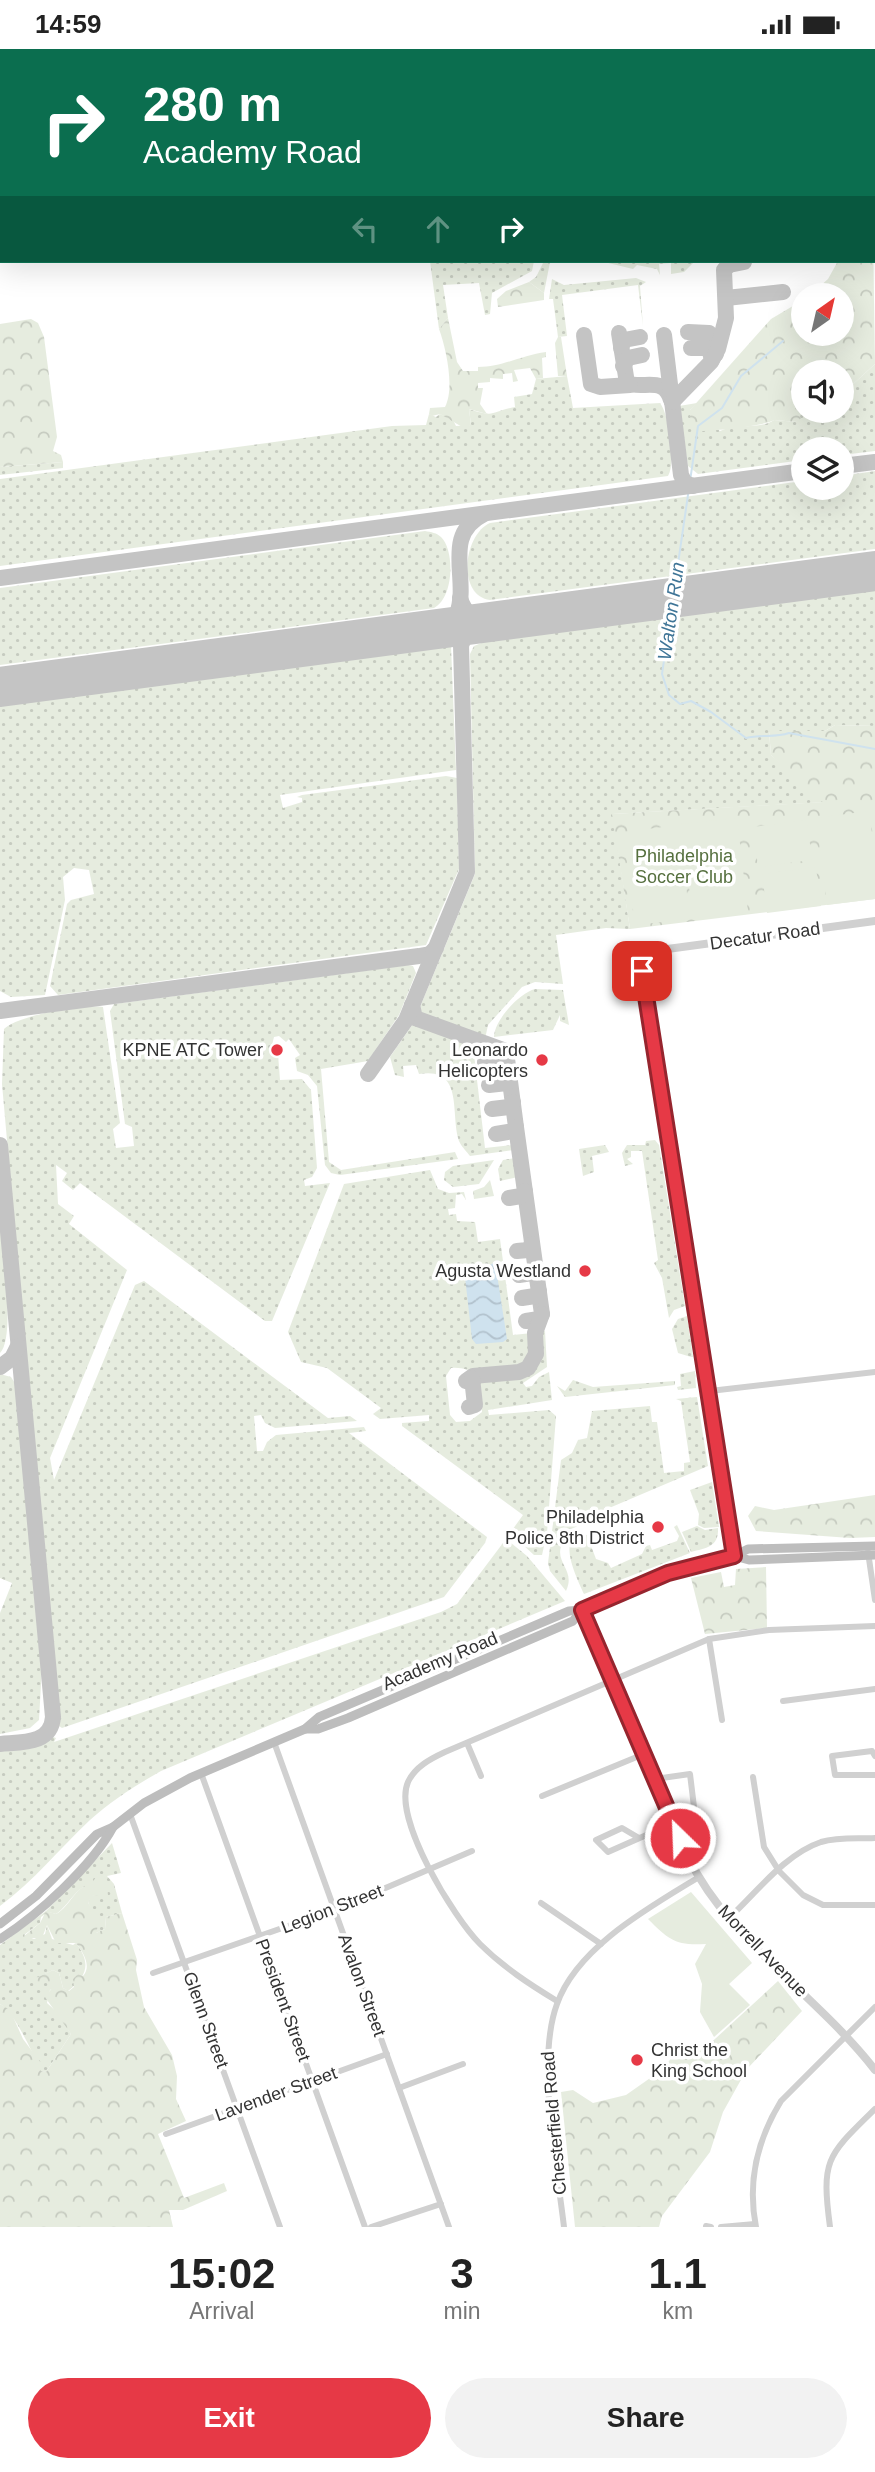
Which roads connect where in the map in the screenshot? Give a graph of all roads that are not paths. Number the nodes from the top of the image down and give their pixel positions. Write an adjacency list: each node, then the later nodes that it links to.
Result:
1 (875, 921): 3 (street, Decatur Road)
2 (875, 1372): 3 (street)
3 (710, 1391): 5 (street)
4 (871, 1551): 5 (main road, Academy Road); 6 (street)
5 (734, 1556): 7 (main road, Academy Road)
6 (875, 1600)
7 (582, 1610): 10 (street, Morrell Avenue); 14 (main road, Academy Road)
8 (875, 1626): 9 (street)
9 (709, 1639): 10 (street); 13 (street)
10 (611, 1681): 15 (street); 16 (street, Morrell Avenue)
11 (875, 1689): 12 (street)
12 (783, 1701)
13 (722, 1720)
14 (274, 1742): 18 (main road, Academy Road); 35 (street, Avalon Street)
15 (467, 1743): 20 (street); 30 (street)
16 (644, 1754): 22 (street, Morrell Avenue); 23 (street)
17 (875, 1756): 19 (street)
18 (201, 1773): 24 (main road, Academy Road); 38 (street, President Street)
19 (875, 1775)
20 (481, 1776)
21 (753, 1777): 31 (street)
22 (654, 1779): 25 (street, Morrell Avenue); 25 (street)
23 (542, 1797)
24 (130, 1814): 26 (main road, Academy Road); 41 (street, Glenn Street)
25 (672, 1820): 27 (street); 32 (street, Morrell Avenue)
26 (114, 1827): 37 (main road, Academy Road); 39 (main road, Academy Road)
27 (639, 1838): 27 (street)
28 (875, 1838): 31 (street)
29 (472, 1851): 30 (street, Legion Street)
30 (431, 1871): 35 (street, Legion Street); 43 (street)
31 (779, 1871): 34 (street); 36 (street)
32 (699, 1877): 36 (street, Morrell Avenue); 40 (street, Chesterfield Road)
33 (541, 1903): 40 (street)
34 (875, 1905)
35 (334, 1910): 38 (street, Legion Street); 46 (street, Avalon Street)
36 (729, 1918): 45 (street, Morrell Avenue)
37 (0, 1924)
38 (260, 1936): 41 (street, Legion Street); 49 (street, President Street)
39 (0, 1939)
40 (601, 1944): 43 (street, Chesterfield Road)
41 (185, 1963): 42 (street, Legion Street); 51 (street, Glenn Street)
42 (153, 1973)
43 (557, 2001): 60 (street, Chesterfield Road)
44 (875, 2007): 45 (street)
45 (845, 2037): 48 (street, Morrell Avenue); 55 (street)
46 (387, 2054): 49 (street, Lavender Street); 50 (street, Avalon Street)
47 (463, 2064): 50 (street)
48 (875, 2070)
49 (312, 2081): 51 (street, Lavender Street); 57 (street, President Street)
50 (399, 2088): 54 (street, Avalon Street)
51 (237, 2108): 53 (street, Lavender Street); 56 (street, Glenn Street)
52 (875, 2109): 62 (street)
53 (166, 2134)
54 (441, 2204): 58 (street); 59 (street, Avalon Street)
55 (755, 2225): 61 (street)
56 (280, 2227)
57 (365, 2227)
58 (371, 2227)
59 (450, 2227)
60 (564, 2227)
61 (721, 2227)
62 (830, 2227)

